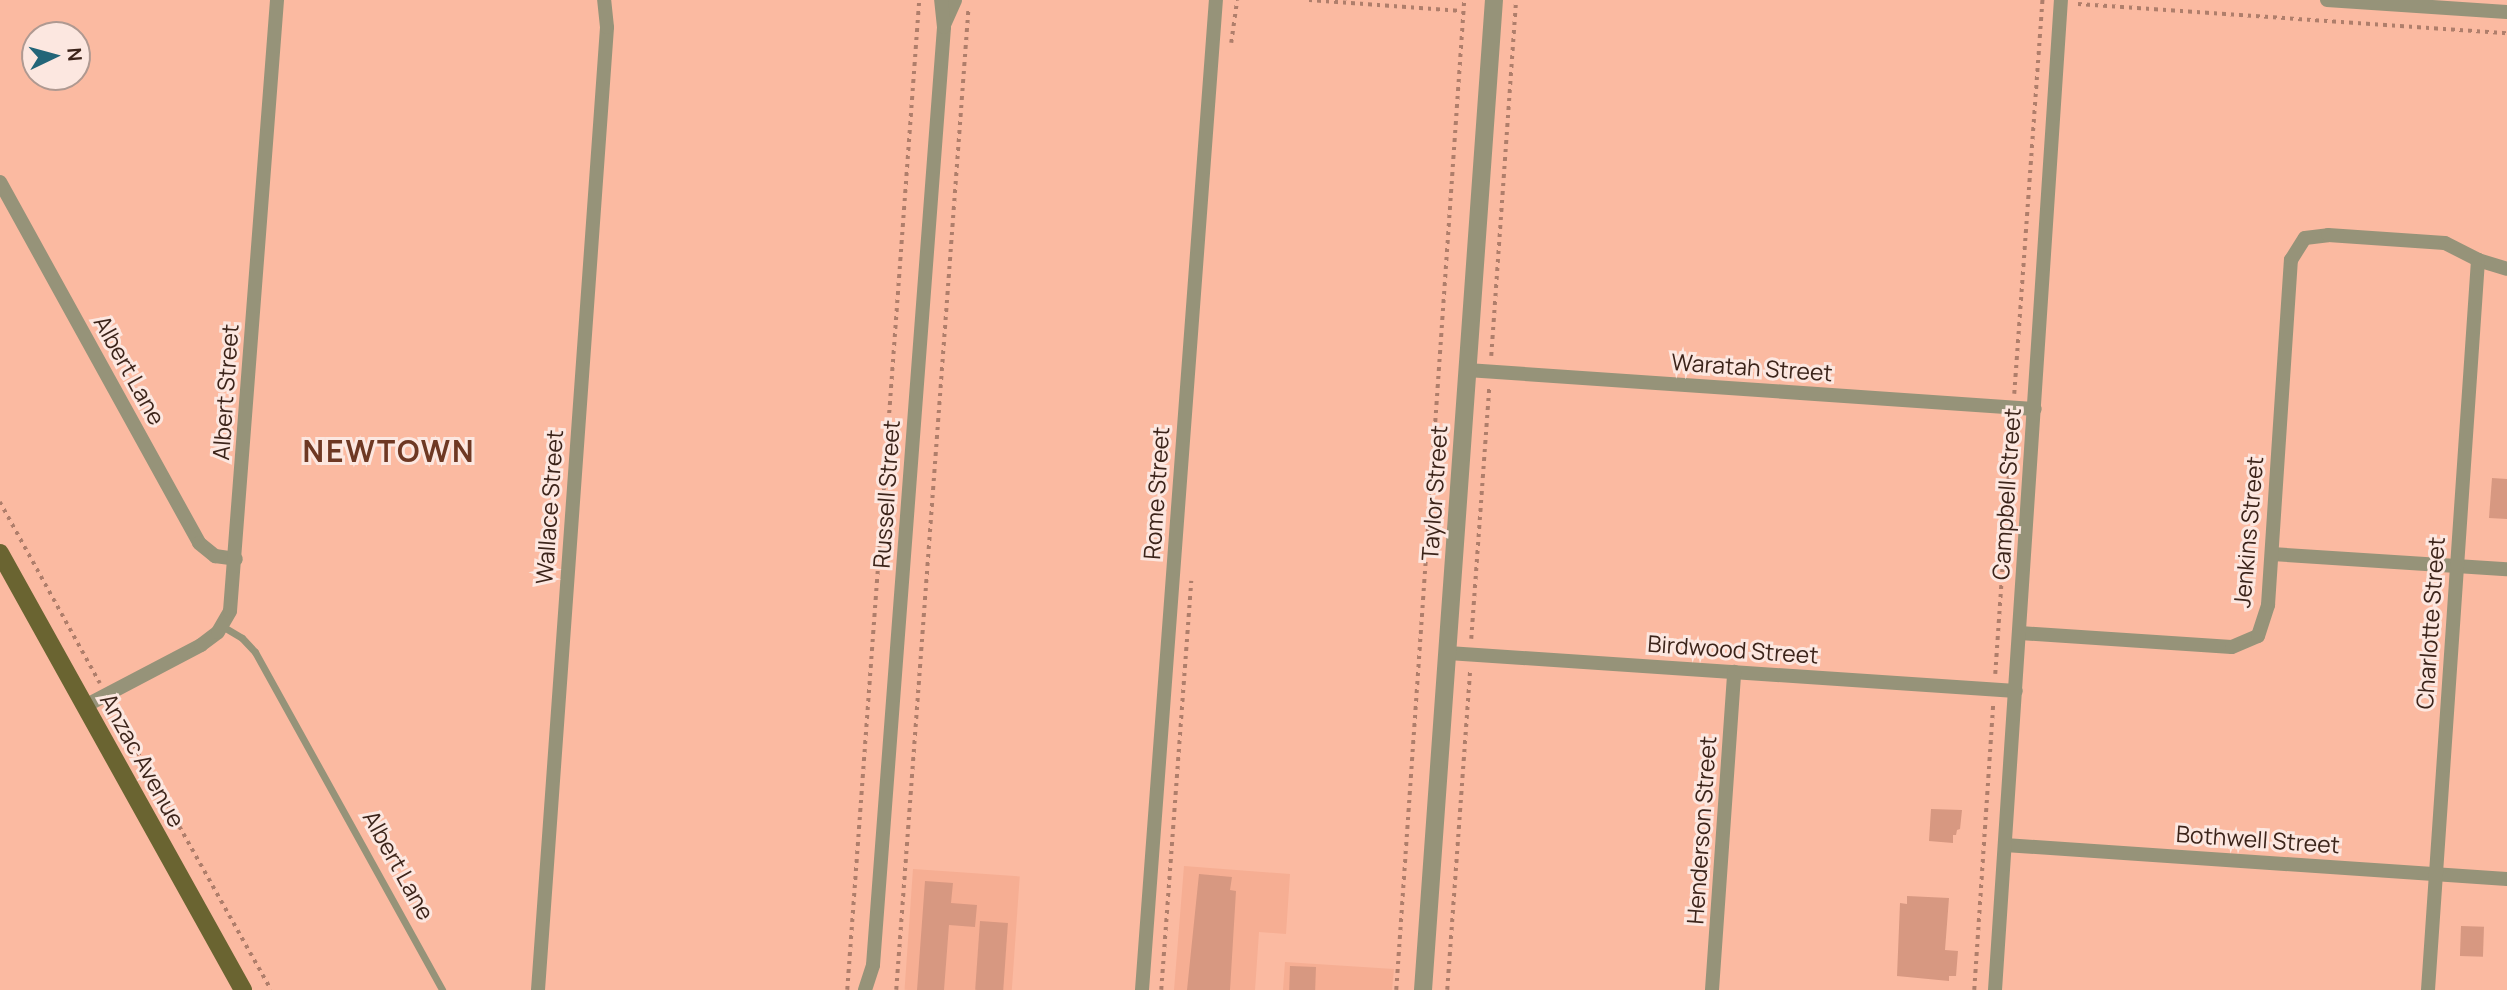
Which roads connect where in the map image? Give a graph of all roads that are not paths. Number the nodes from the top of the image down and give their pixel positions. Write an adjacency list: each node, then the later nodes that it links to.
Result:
1 (277, 0): 21 (street, Albert Street)
2 (604, 0): 12 (street, Wallace Street)
3 (613, 0): 12 (street, Wallace Street)
4 (941, 0): 13 (street, Russell Street)
5 (955, 0): 13 (street, Russell Street)
6 (1216, 0): 39 (street, Rome Street)
7 (1494, 0): 17 (street, Taylor Street)
8 (2061, 0): 18 (street, Campbell Street)
9 (2327, 0): 10 (street)
10 (2356, 1): 11 (street)
11 (2507, 12)
12 (607, 27): 36 (street, Wallace Street)
13 (944, 27): 33 (street, Russell Street)
14 (0, 182): 21 (street, Albert Lane)
15 (2478, 260): 16 (street); 20 (street, Jenkins Street); 22 (street, Charlotte Street)
16 (2507, 269)
17 (1467, 370): 18 (street, Waratah Street); 26 (street, Taylor Street)
18 (2035, 409): 25 (street, Campbell Street)
19 (0, 553): 29 (main road, Anzac Avenue)
20 (2272, 554): 22 (street); 25 (street, Jenkins Street)
21 (236, 559): 24 (street, Albert Street)
22 (2457, 566): 23 (street); 31 (street, Charlotte Street)
23 (2507, 569)
24 (222, 626): 29 (street); 35 (lane, Albert Lane)
25 (2020, 633): 28 (street, Campbell Street)
26 (1448, 653): 27 (street, Birdwood Street); 40 (street, Taylor Street)
27 (1734, 672): 28 (street, Birdwood Street); 41 (street, Henderson Street)
28 (2016, 691): 30 (street, Campbell Street)
29 (85, 706): 34 (main road, Anzac Avenue)
30 (2005, 845): 31 (street, Bothwell Street); 42 (street, Campbell Street)
31 (2435, 874): 32 (street, Bothwell Street); 43 (street, Charlotte Street)
32 (2507, 878)
33 (873, 965): 37 (street, Russell Street); 38 (street, Russell Street)
34 (243, 990)
35 (442, 990)
36 (538, 990)
37 (865, 990)
38 (876, 990)
39 (1143, 990)
40 (1423, 990)
41 (1713, 990)
42 (1995, 990)
43 (2428, 990)

